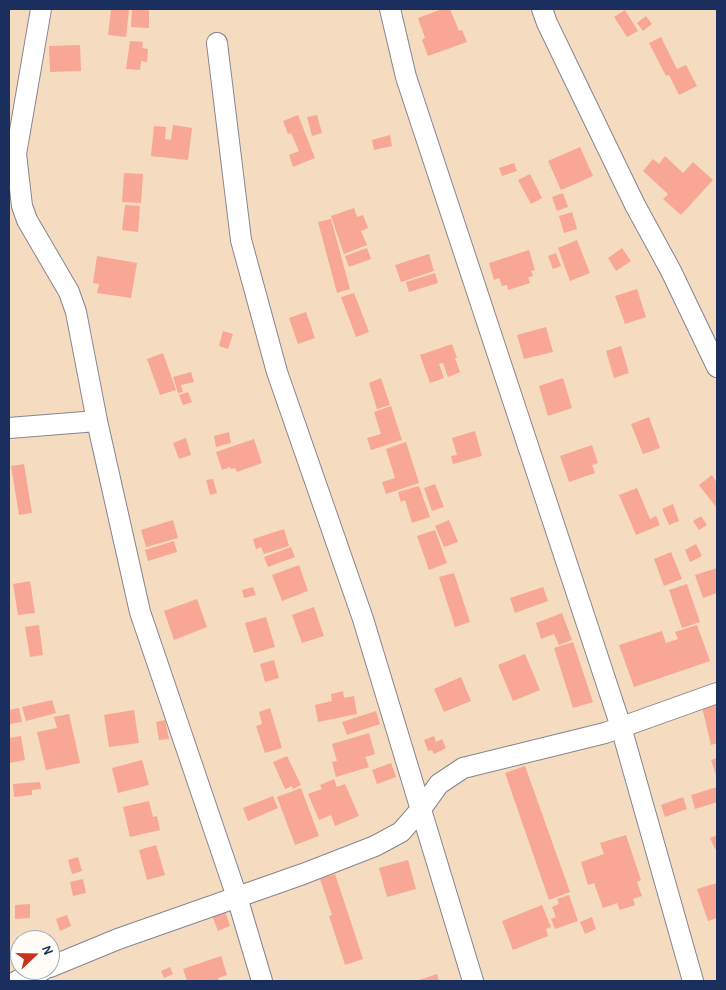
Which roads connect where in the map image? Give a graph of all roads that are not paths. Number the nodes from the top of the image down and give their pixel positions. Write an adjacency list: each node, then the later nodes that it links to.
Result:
1 (41, 9): 5 (street)
2 (390, 9): 10 (street)
3 (542, 9): 6 (street)
4 (217, 43): 11 (street)
5 (12, 154): 7 (street)
6 (717, 367)
7 (97, 421): 8 (street); 12 (street)
8 (9, 428)
9 (717, 693): 10 (street)
10 (621, 727): 11 (street); 16 (street)
11 (421, 809): 12 (street); 15 (street)
12 (236, 897): 13 (street); 14 (street)
13 (60, 963)
14 (262, 981)
15 (473, 981)
16 (693, 981)

